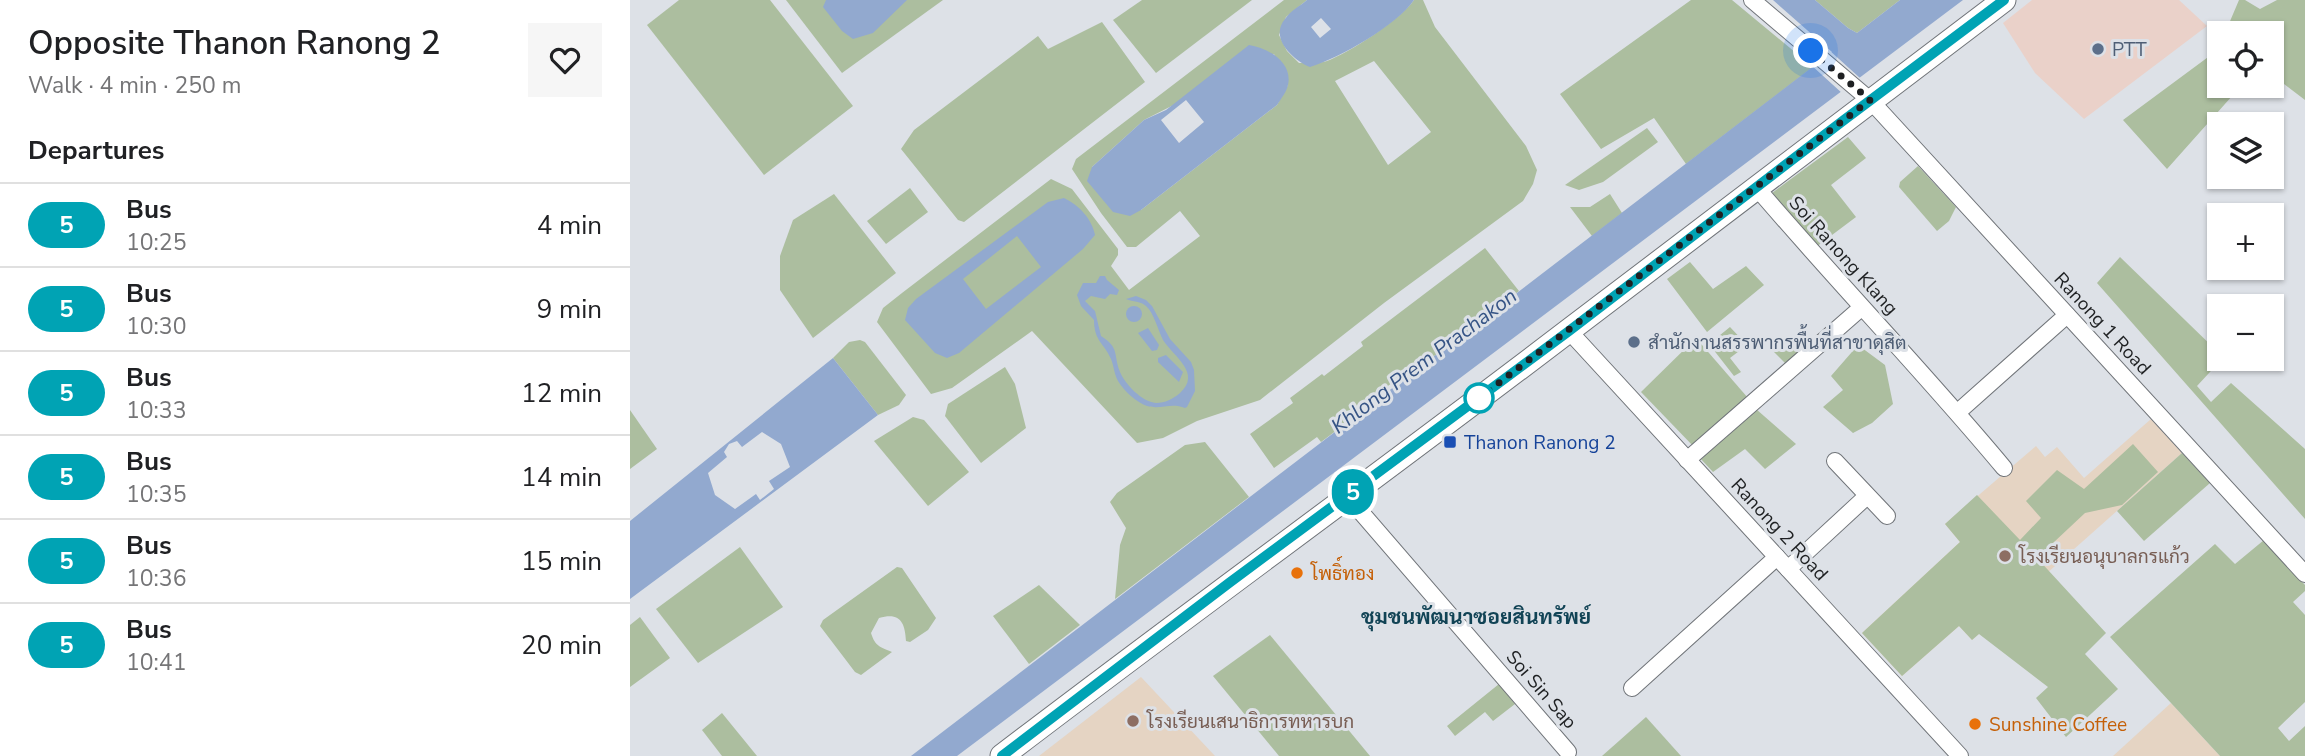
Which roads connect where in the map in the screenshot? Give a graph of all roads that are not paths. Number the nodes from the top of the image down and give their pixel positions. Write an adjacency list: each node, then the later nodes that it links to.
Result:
1 (1752, 0): 3 (street, Ranong 1 Road)
2 (2004, 0): 3 (main road)
3 (1863, 94): 4 (main road); 6 (street, Ranong 1 Road)
4 (1756, 187): 5 (street, Soi Ranong Klang); 7 (main road)
5 (1861, 308): 8 (street, Soi Ranong Klang); 9 (street)
6 (2067, 315): 8 (street); 17 (street, Ranong 1 Road)
7 (1569, 331): 9 (street, Ranong 2 Road); 12 (main road)
8 (1958, 412): 11 (street, Soi Ranong Klang)
9 (1687, 460): 15 (street, Ranong 2 Road)
10 (1835, 461): 13 (street)
11 (2004, 468)
12 (1347, 496): 19 (street, Soi Sin Sap); 20 (main road)
13 (1867, 496): 14 (street); 16 (street)
14 (1887, 516)
15 (1777, 557): 16 (street, Ranong 2 Road); 18 (street)
16 (1788, 569): 21 (street, Ranong 2 Road)
17 (2305, 574)
18 (1632, 688)
19 (1568, 751)
20 (1002, 756)
21 (1960, 756)

